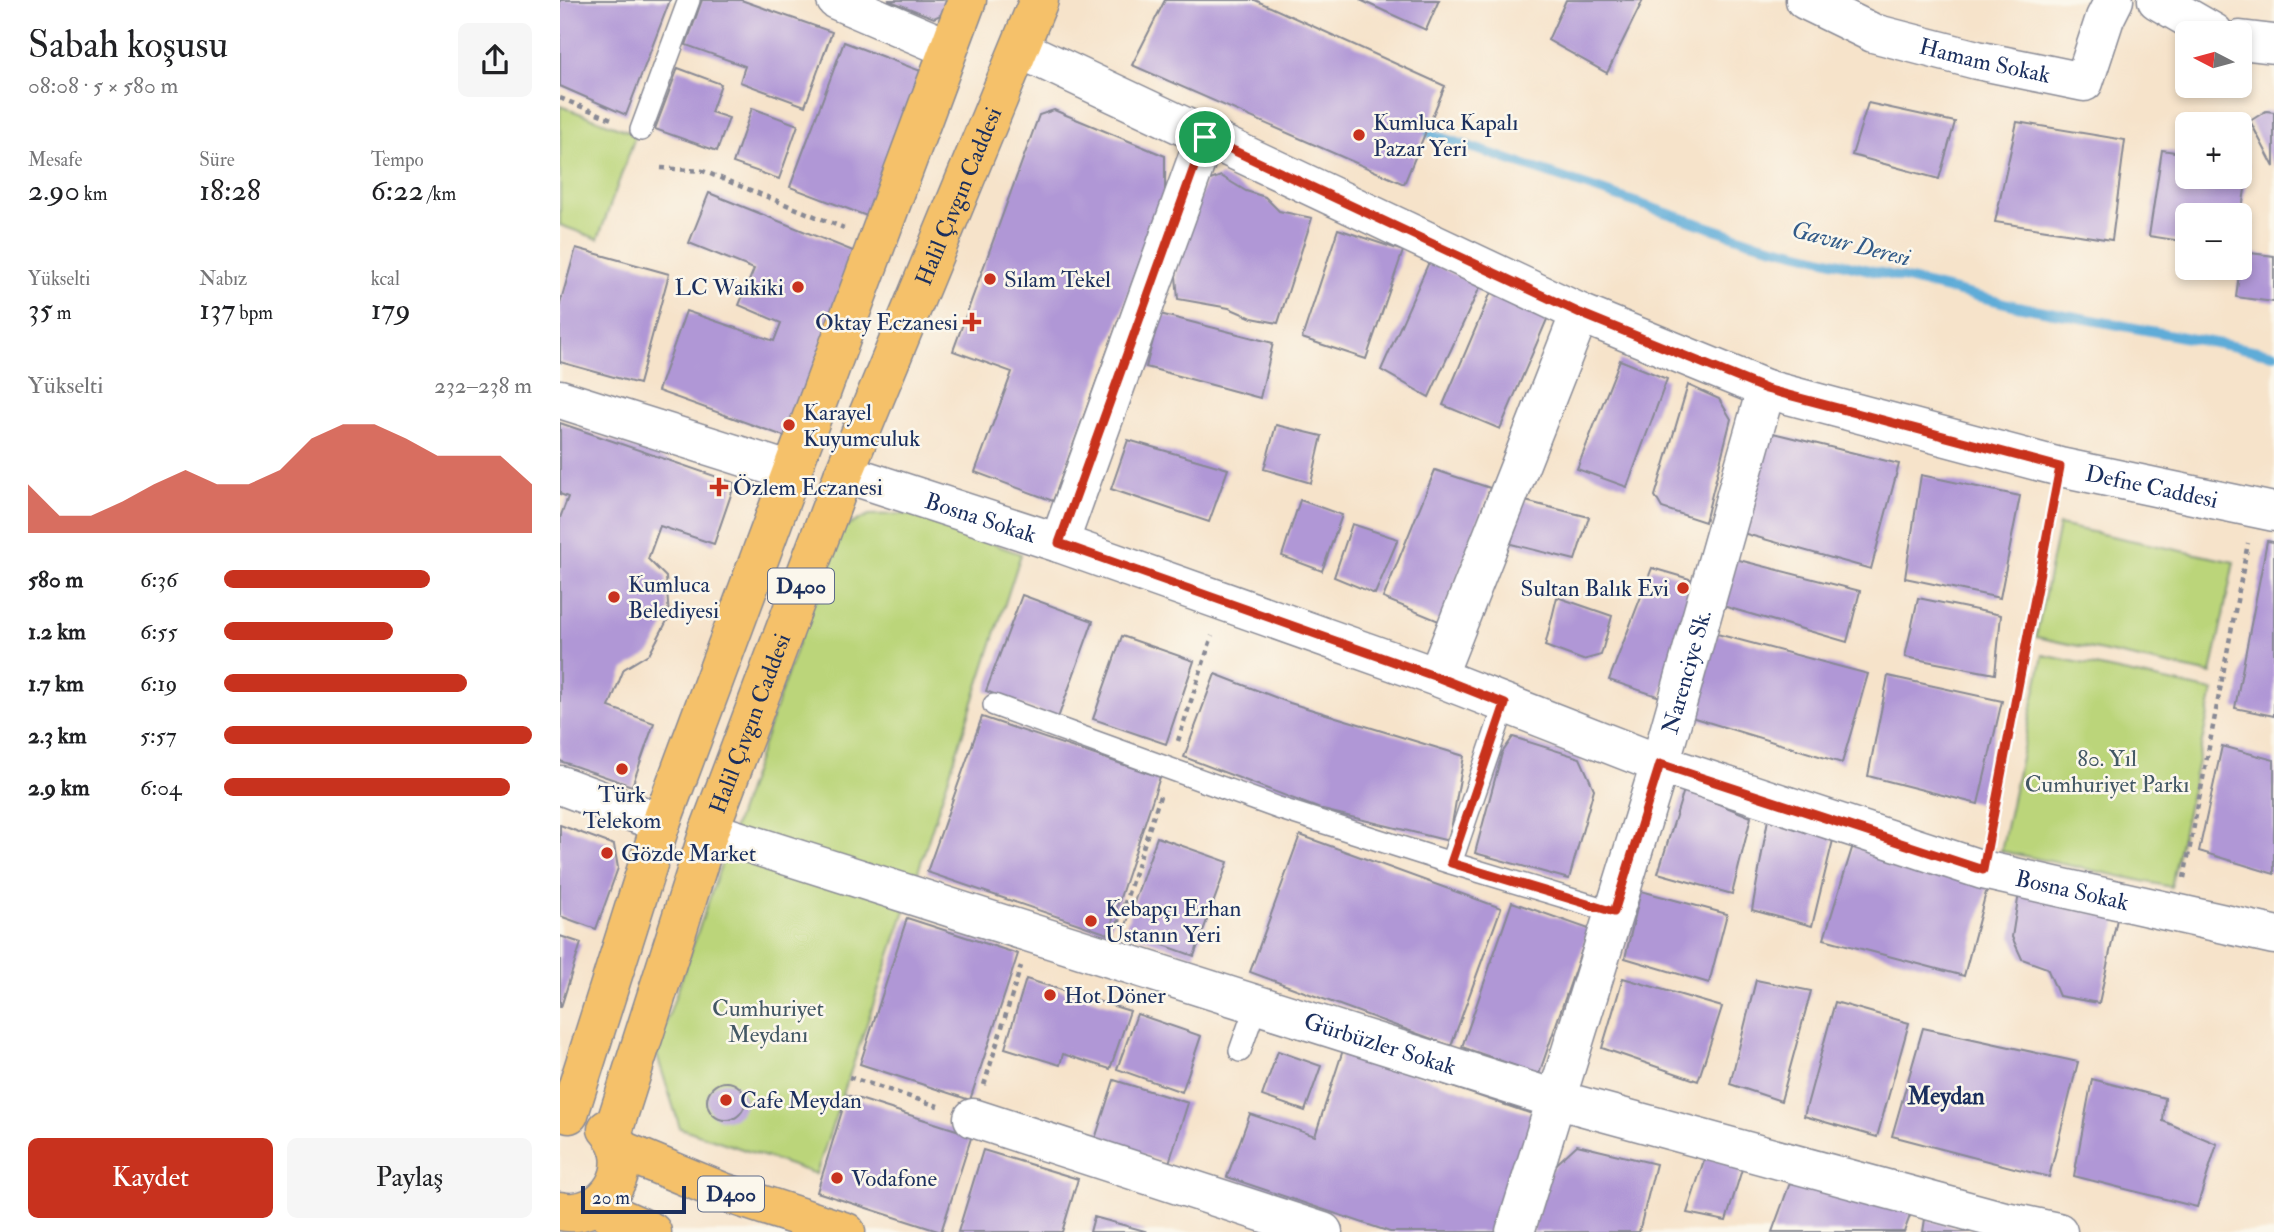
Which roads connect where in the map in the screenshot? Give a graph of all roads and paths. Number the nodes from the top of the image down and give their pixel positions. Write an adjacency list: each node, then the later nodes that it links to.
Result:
1 (689, 0): 14 (lane)
2 (836, 0): 11 (street)
3 (967, 0): 11 (highway, D400)
4 (1039, 0): 12 (highway, D400)
5 (1805, 0): 6 (street, Hamam Sokak)
6 (2114, 0)
7 (2157, 0): 8 (street)
8 (2193, 21)
9 (2252, 41): 10 (street)
10 (2274, 44)
11 (948, 48): 17 (highway, Halil Çıvgın Caddesi / D400)
12 (1020, 49): 15 (street, Defne Caddesi); 23 (highway, Halil Çıvgın Caddesi / D400)
13 (560, 98): 14 (path)
14 (641, 130)
15 (1205, 137): 18 (street, Defne Caddesi); 25 (street)
16 (660, 168): 17 (path)
17 (877, 241): 22 (highway, Halil Çıvgın Caddesi / D400)
18 (1580, 313): 19 (street, Defne Caddesi); 26 (street)
19 (1766, 389): 21 (street, Defne Caddesi); 29 (street, Narenciye Sk.)
20 (560, 398): 22 (street)
21 (2060, 467): 24 (street, Defne Caddesi); 34 (path)
22 (792, 471): 31 (highway, Halil Çıvgın Caddesi / D400)
23 (844, 473): 25 (street, Bosna Sokak); 32 (highway, Halil Çıvgın Caddesi / D400)
24 (2264, 510): 36 (path)
25 (1059, 543): 26 (street, Bosna Sokak)
26 (1437, 677): 27 (street, Bosna Sokak)
27 (1505, 704): 29 (street, Bosna Sokak); 33 (lane)
28 (994, 705): 33 (lane)
29 (1660, 764): 34 (street, Bosna Sokak); 35 (street, Narenciye Sk.)
30 (560, 785): 31 (street)
31 (661, 823): 43 (highway, Halil Çıvgın Caddesi / D400)
32 (709, 831): 39 (street, Gürbüzler Sokak); 45 (highway, Halil Çıvgın Caddesi / D400)
33 (1451, 863): 35 (lane)
34 (1983, 870): 36 (street, Bosna Sokak)
35 (1614, 912): 42 (street, Narenciye Sk.)
36 (2177, 914): 37 (street, Bosna Sokak)
37 (2274, 935)
38 (1023, 963): 44 (path)
39 (1256, 1004): 40 (lane); 42 (street, Gürbüzler Sokak)
40 (1240, 1051)
41 (849, 1077): 44 (path)
42 (1555, 1099): 50 (street, Narenciye Sk.); 51 (street, Gürbüzler Sokak)
43 (565, 1115): 45 (highway)
44 (973, 1118): 49 (street)
45 (615, 1142): 46 (highway, Halil Çıvgın Caddesi); 48 (highway, D400)
46 (578, 1209): 47 (highway)
47 (652, 1232)
48 (846, 1232)
49 (1322, 1232)
50 (1515, 1232)
51 (2058, 1232)

